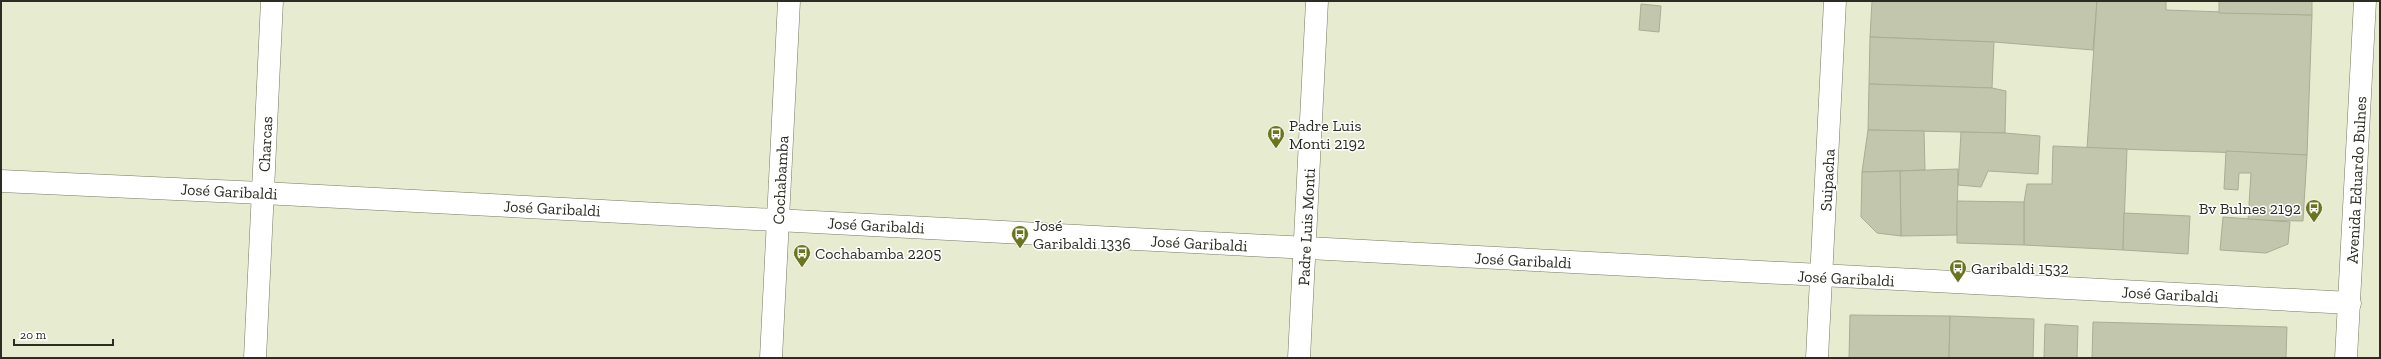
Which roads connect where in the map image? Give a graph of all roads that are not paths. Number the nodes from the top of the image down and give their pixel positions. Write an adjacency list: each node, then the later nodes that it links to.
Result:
1 (272, 1): 7 (street, Charcas)
2 (789, 1): 8 (street, Cochabamba)
3 (1317, 1): 9 (street, Padre Luis Monti)
4 (1835, 1): 10 (street, Suipacha)
5 (2365, 1): 11 (street, Avenida Eduardo Bulnes)
6 (1, 181): 7 (street, José Garibaldi)
7 (263, 193): 8 (street, José Garibaldi); 12 (street, Charcas)
8 (778, 220): 9 (street, José Garibaldi); 13 (street, Cochabamba)
9 (1305, 248): 10 (street, José Garibaldi); 14 (street, Padre Luis Monti)
10 (1822, 276): 11 (street, José Garibaldi); 15 (street, Suipacha)
11 (2350, 303): 16 (street, Avenida Eduardo Bulnes)
12 (255, 358)
13 (771, 358)
14 (1299, 358)
15 (1817, 358)
16 (2346, 358)

